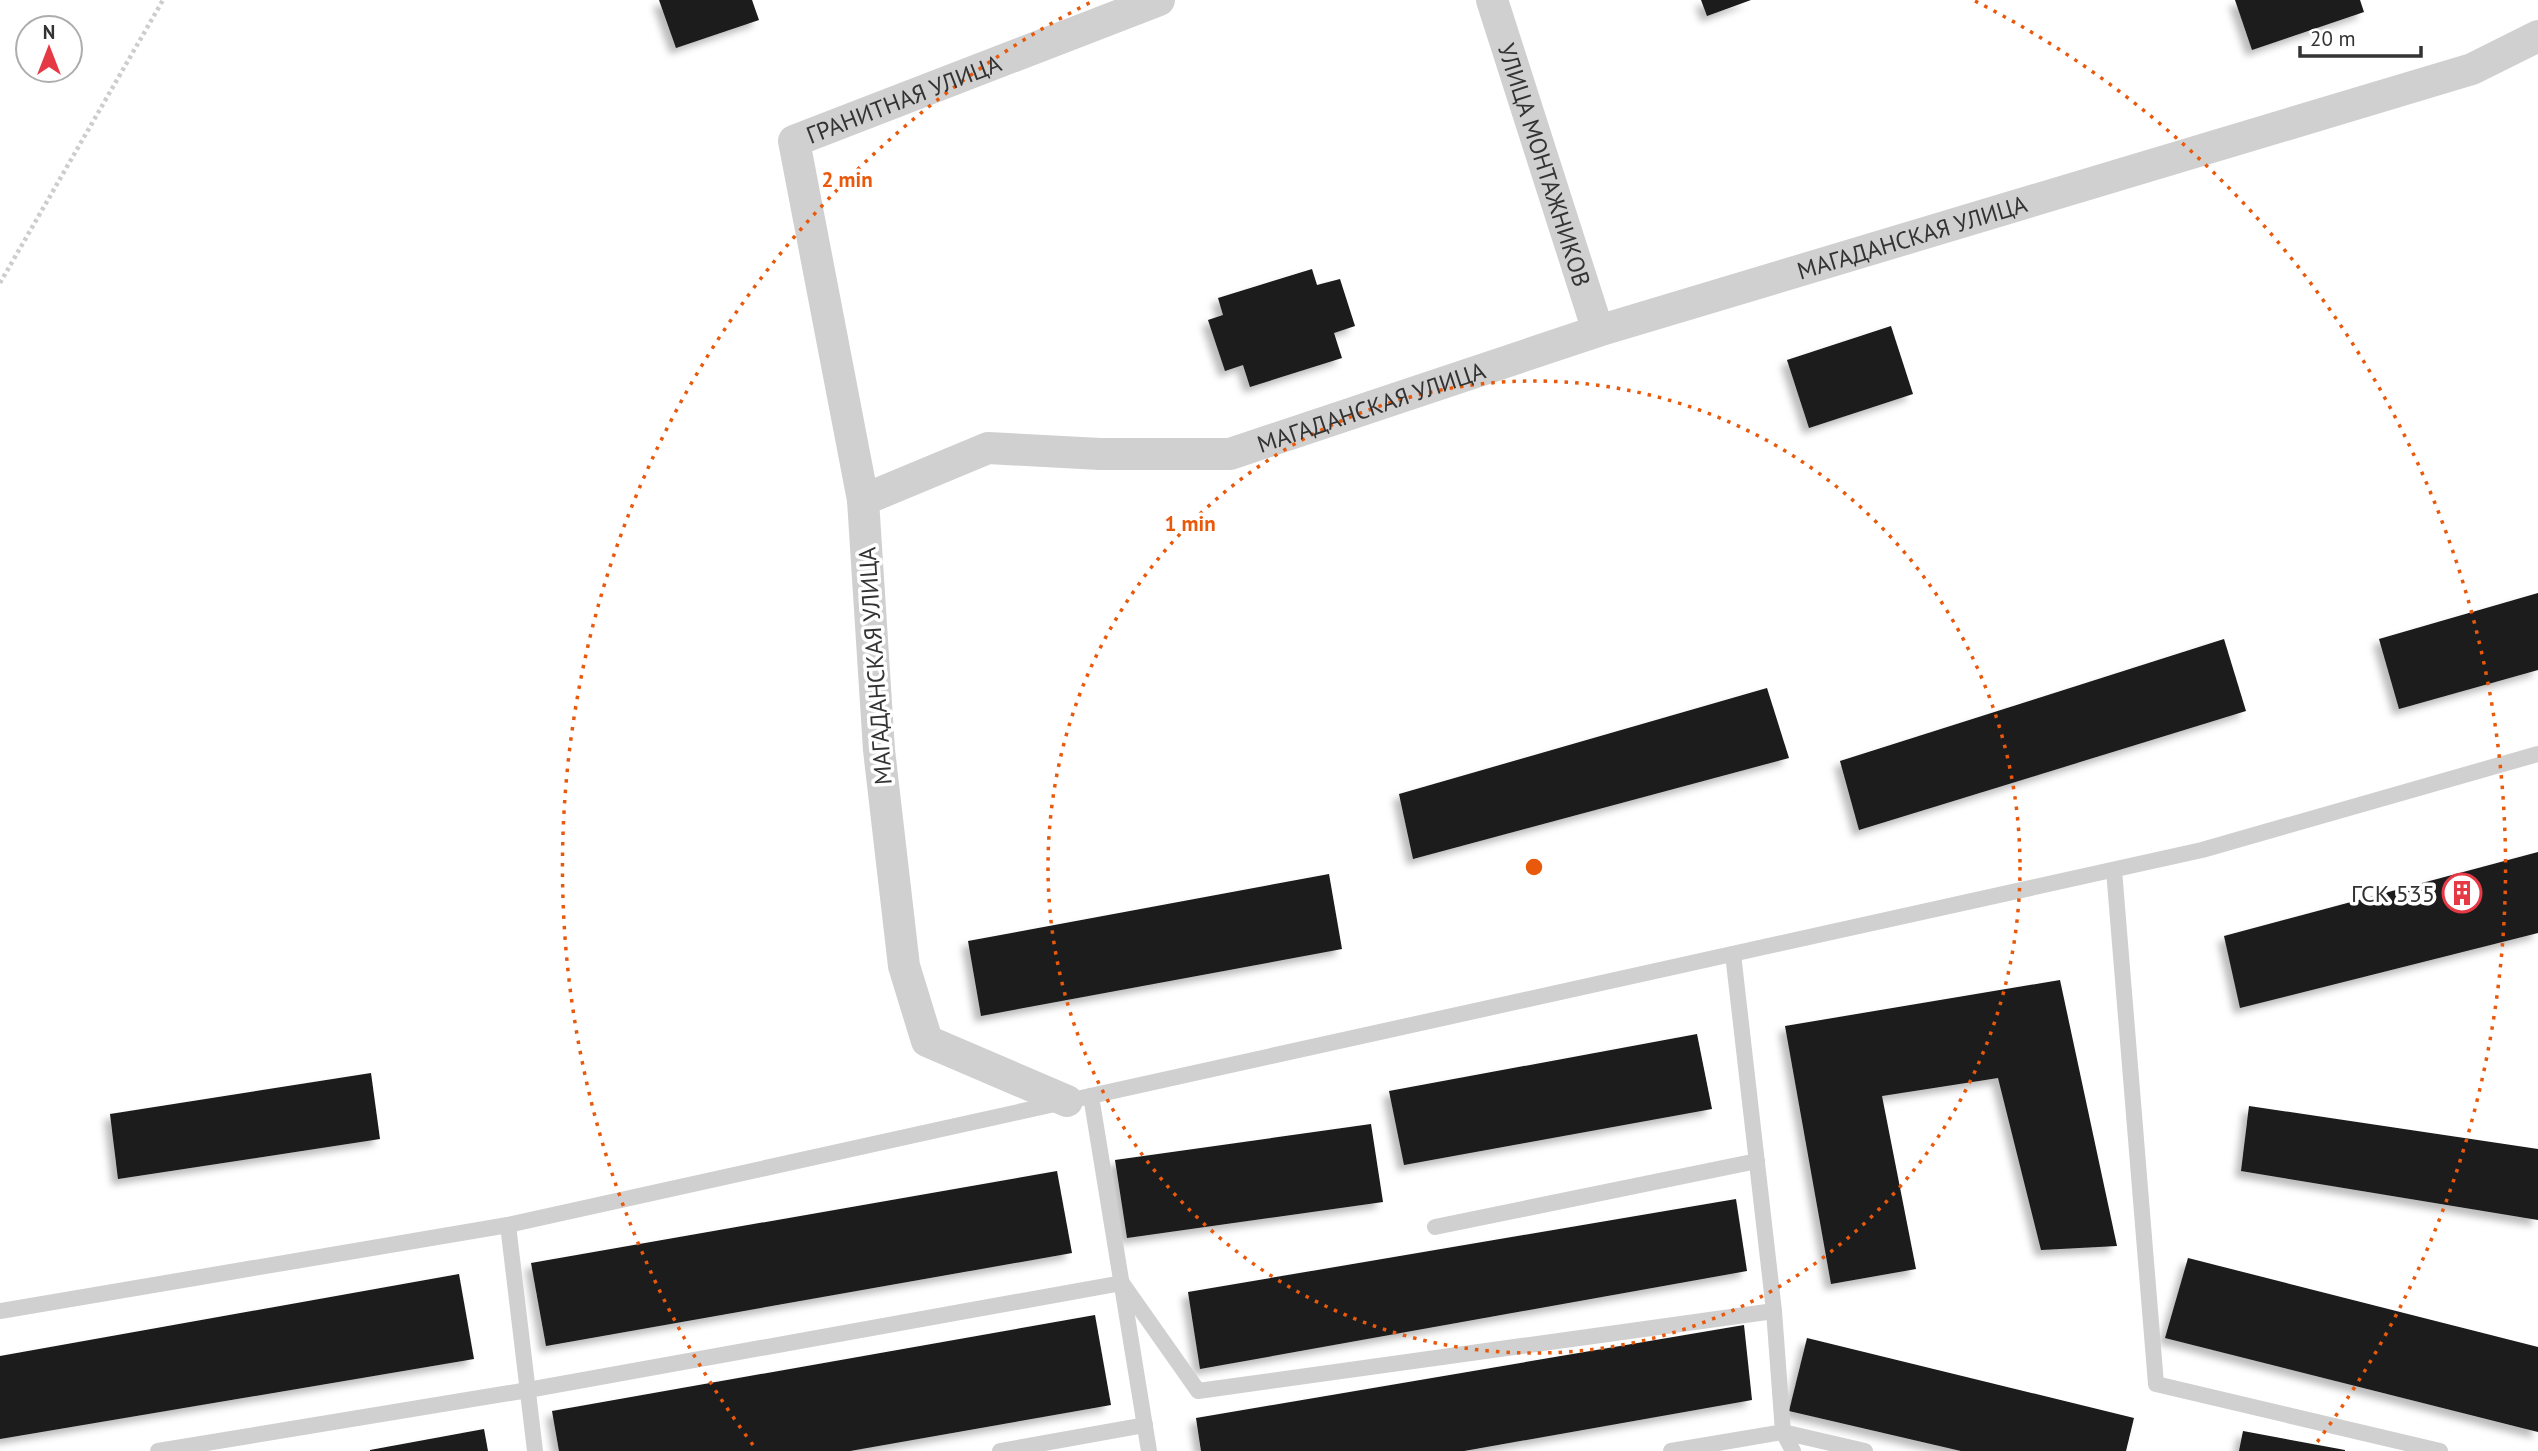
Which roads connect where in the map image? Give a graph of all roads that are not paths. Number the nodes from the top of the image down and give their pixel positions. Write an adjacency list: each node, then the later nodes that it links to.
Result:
1 (1159, 0): 5 (street, ГРАНИТНАЯ УЛИЦА)
2 (1492, 0): 4 (street, УЛИЦА МОНТАЖНИКОВ)
3 (2538, 36): 4 (street, МАГАДАНСКАЯ УЛИЦА)
4 (1598, 331): 5 (street, МАГАДАНСКАЯ УЛИЦА)
5 (863, 500): 9 (street, МАГАДАНСКАЯ УЛИЦА)
6 (2538, 754): 7 (lane)
7 (2114, 870): 8 (lane); 26 (lane)
8 (1733, 954): 9 (lane); 10 (lane)
9 (1079, 1098): 11 (lane); 13 (lane)
10 (1756, 1161): 12 (lane); 15 (lane)
11 (508, 1225): 14 (lane); 16 (lane)
12 (1435, 1227)
13 (1122, 1283): 15 (lane); 16 (lane); 17 (lane)
14 (0, 1311)
15 (1774, 1311): 18 (lane)
16 (528, 1390): 19 (lane); 20 (lane)
17 (1145, 1425): 21 (lane); 22 (lane)
18 (1783, 1432): 23 (lane); 24 (lane); 25 (lane)
19 (158, 1451)
20 (535, 1451)
21 (1000, 1451)
22 (1149, 1451)
23 (1671, 1451)
24 (1793, 1451)
25 (1865, 1451)
26 (2440, 1451)

